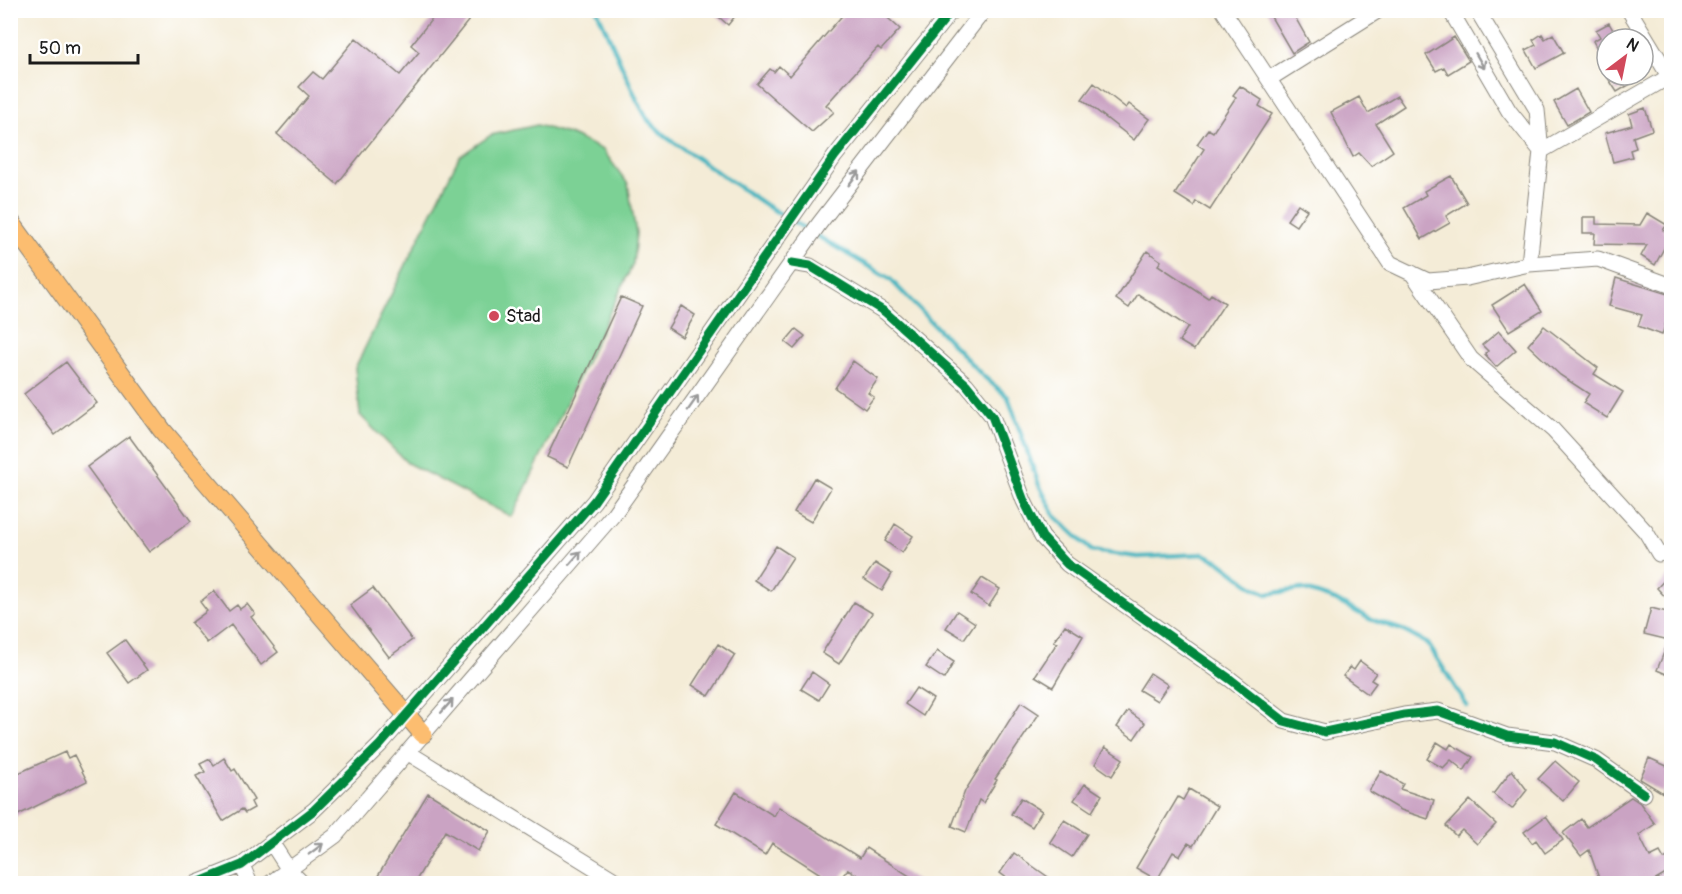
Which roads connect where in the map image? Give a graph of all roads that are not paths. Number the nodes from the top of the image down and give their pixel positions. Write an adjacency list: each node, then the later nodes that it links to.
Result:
1 (952, 10): 17 (street)
2 (984, 10): 12 (street, one-way to 2)
3 (1223, 10): 9 (street)
4 (1379, 10): 9 (street)
5 (1450, 10): 10 (street, one-way to 10)
6 (1477, 10): 10 (street)
7 (1629, 10): 8 (street)
8 (1670, 76): 10 (street)
9 (1269, 79): 14 (street)
10 (1541, 151): 13 (street)
11 (10, 221): 17 (main road)
12 (792, 263): 18 (street, one-way to 12); 20 (street)
13 (1529, 264): 14 (street); 15 (street)
14 (1412, 273): 16 (street)
15 (1671, 286)
16 (1659, 555)
17 (408, 713): 18 (main road); 21 (street)
18 (423, 734): 19 (street)
19 (407, 752): 23 (street, one-way to 19); 28 (street)
20 (1644, 794)
21 (271, 842): 22 (street); 23 (street)
22 (242, 865): 24 (street); 25 (street)
23 (289, 870): 26 (street); 27 (street)
24 (195, 884)
25 (250, 884)
26 (269, 884)
27 (303, 884)
28 (621, 884)

